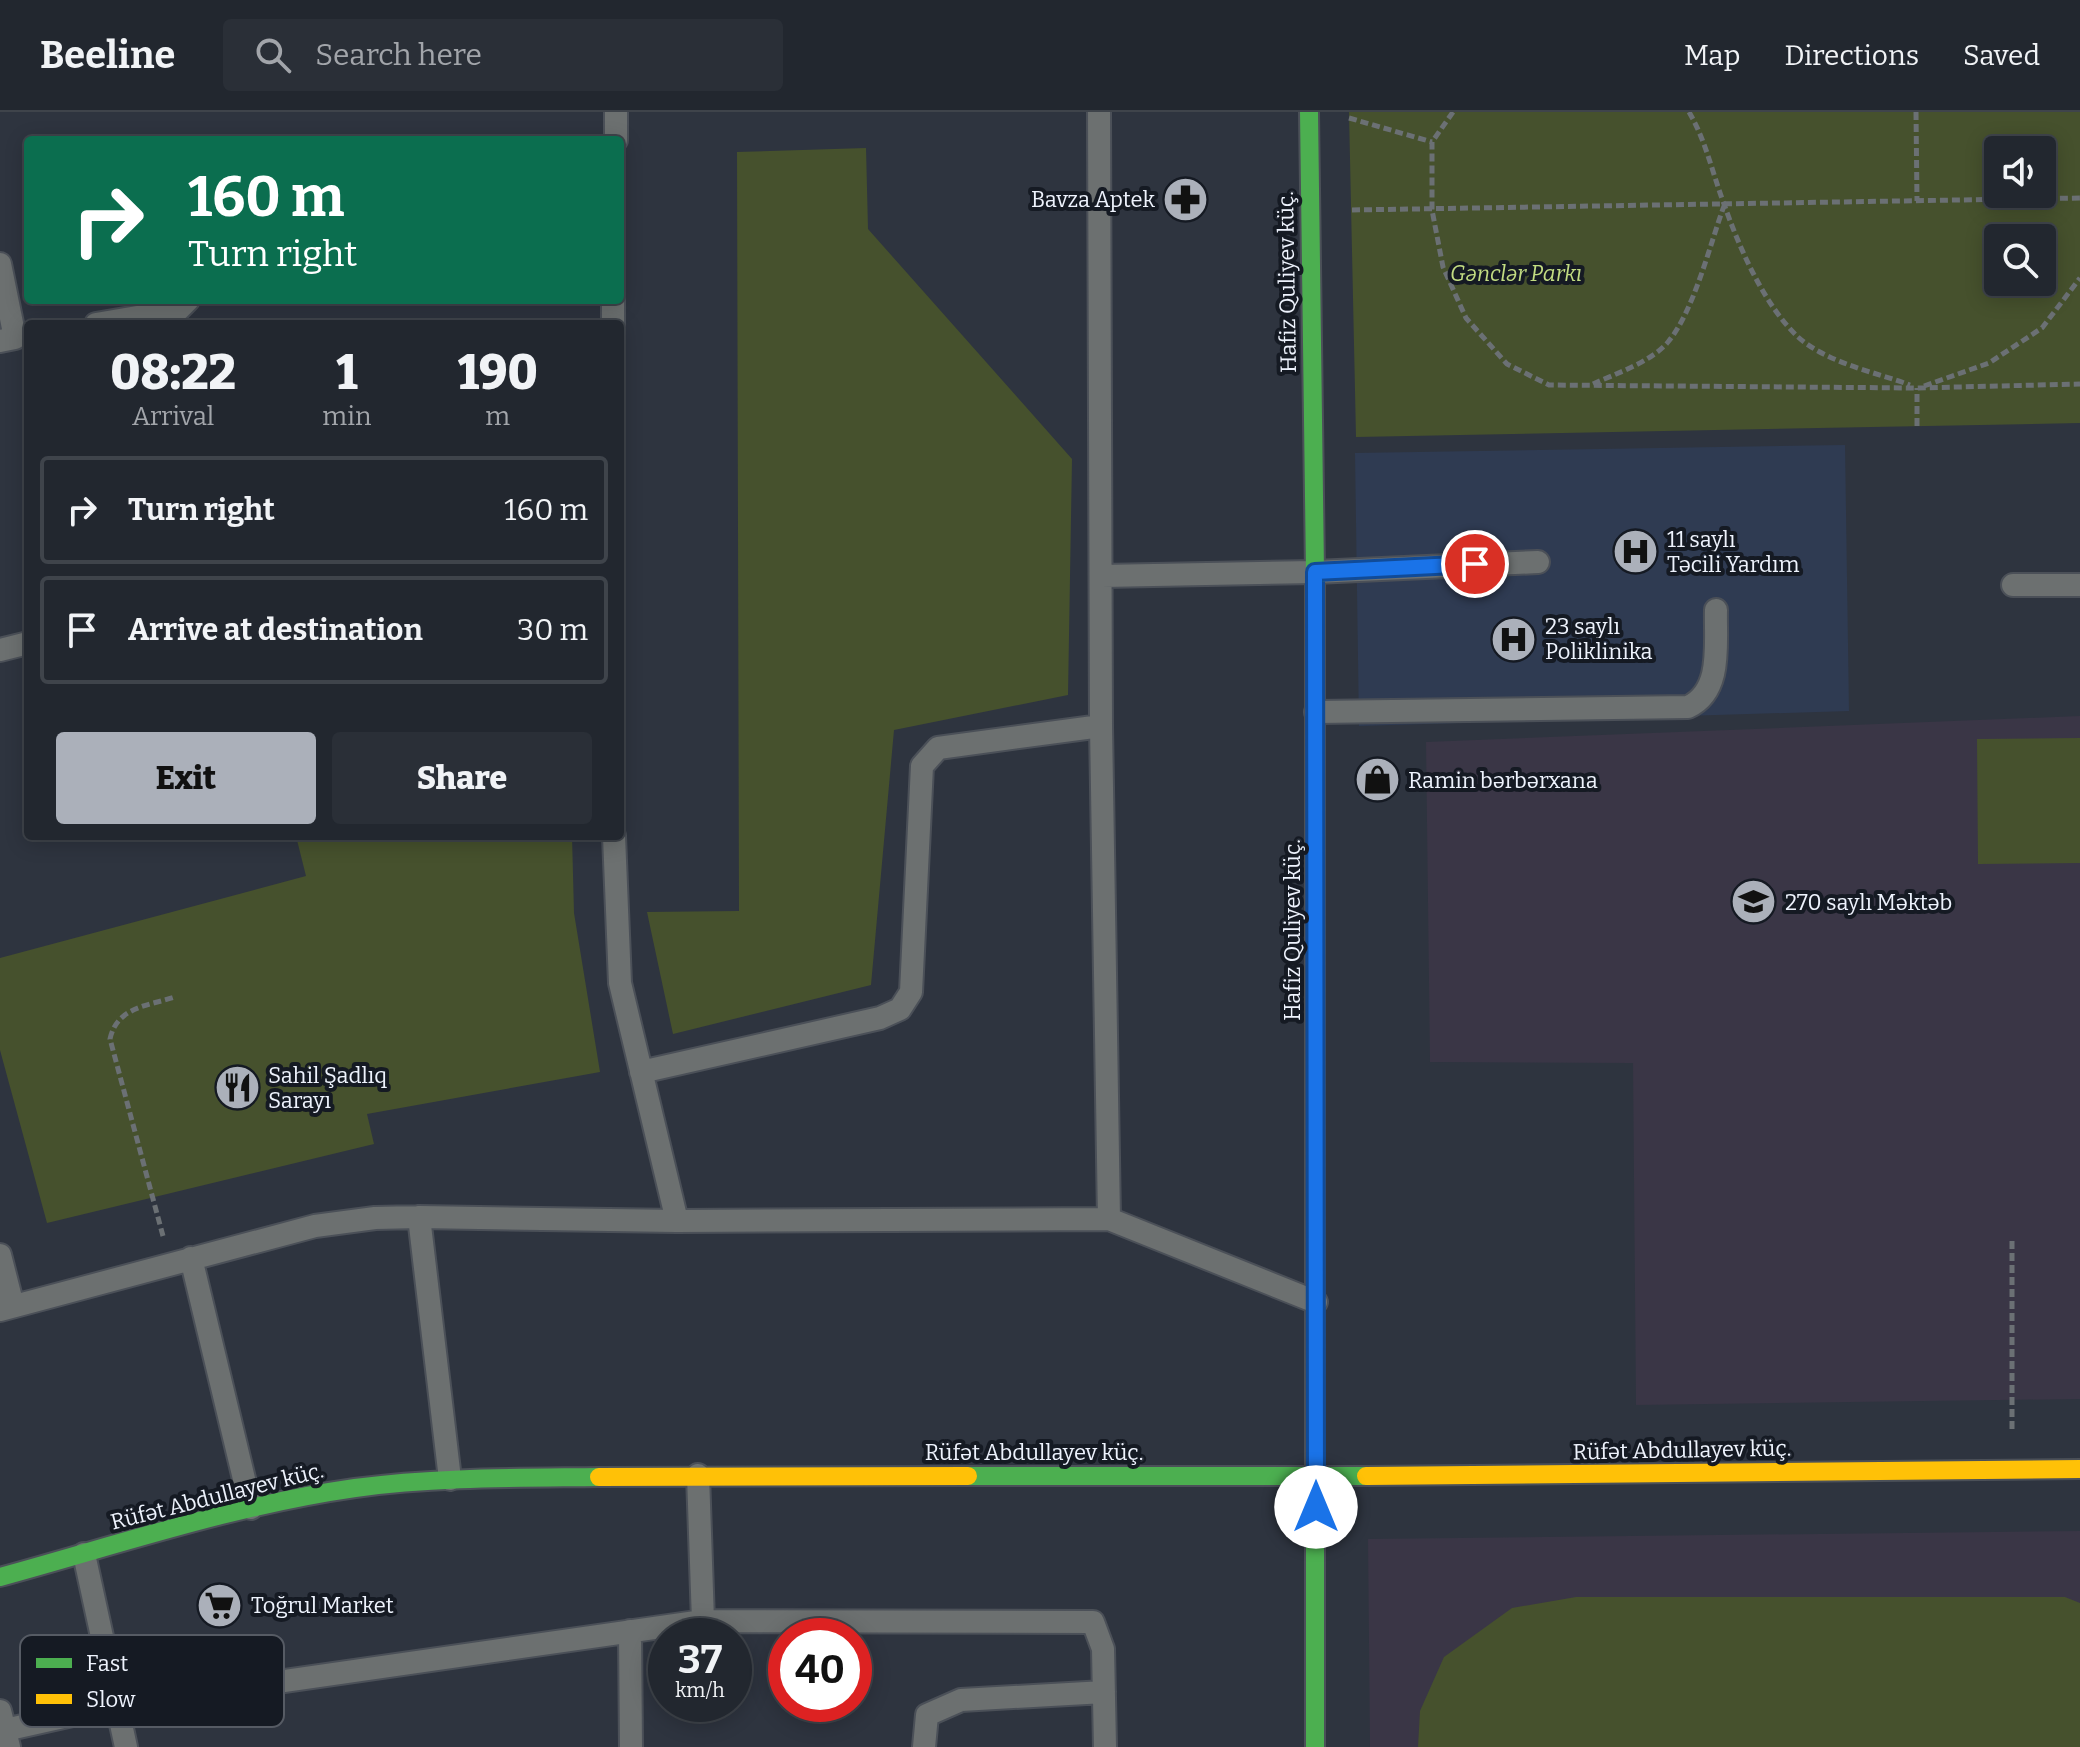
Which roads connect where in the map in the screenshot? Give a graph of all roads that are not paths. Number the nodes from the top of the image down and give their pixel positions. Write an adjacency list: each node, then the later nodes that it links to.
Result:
1 (616, 112): 4 (lane)
2 (1099, 112): 11 (lane)
3 (1309, 112): 10 (street, Hafiz Quliyev küç.)
4 (616, 136)
5 (0, 264): 8 (lane)
6 (184, 304): 7 (lane)
7 (119, 320)
8 (14, 338)
9 (1538, 562): 10 (lane)
10 (1315, 572): 11 (lane); 17 (street, Hafiz Quliyev küç.)
11 (1102, 576): 18 (lane)
12 (2013, 585): 13 (lane)
13 (2080, 585)
14 (1716, 610): 17 (lane)
15 (24, 644): 16 (lane)
16 (0, 650)
17 (1316, 712): 26 (street, Hafiz Quliyev küç.)
18 (1101, 726): 20 (lane); 22 (lane)
19 (614, 840): 20 (lane)
20 (641, 1072): 23 (lane)
21 (419, 1217): 23 (lane); 25 (lane); 31 (lane)
22 (1109, 1219): 23 (lane); 26 (lane)
23 (677, 1221)
24 (0, 1255): 27 (lane)
25 (181, 1261): 27 (lane); 32 (lane)
26 (1316, 1302): 30 (street, Hafiz Quliyev küç.)
27 (7, 1308)
28 (2080, 1469): 30 (street, Rüfət Abdullayev küç.)
29 (698, 1475): 30 (street, Rüfət Abdullayev küç.); 31 (street, Rüfət Abdullayev küç.); 35 (lane)
30 (1316, 1477): 47 (street, Hafiz Quliyev küç.)
31 (450, 1479): 32 (street, Rüfət Abdullayev küç.)
32 (251, 1508): 33 (street, Rüfət Abdullayev küç.)
33 (84, 1554): 34 (street, Rüfət Abdullayev küç.); 39 (lane)
34 (0, 1577)
35 (703, 1618)
36 (752, 1621): 41 (lane)
37 (648, 1629): 38 (lane)
38 (630, 1631): 40 (lane); 44 (lane)
39 (102, 1635)
40 (284, 1681)
41 (1104, 1692): 45 (lane); 46 (lane)
42 (122, 1727): 43 (lane)
43 (126, 1747)
44 (629, 1747)
45 (924, 1747)
46 (1105, 1747)
47 (1315, 1747)

